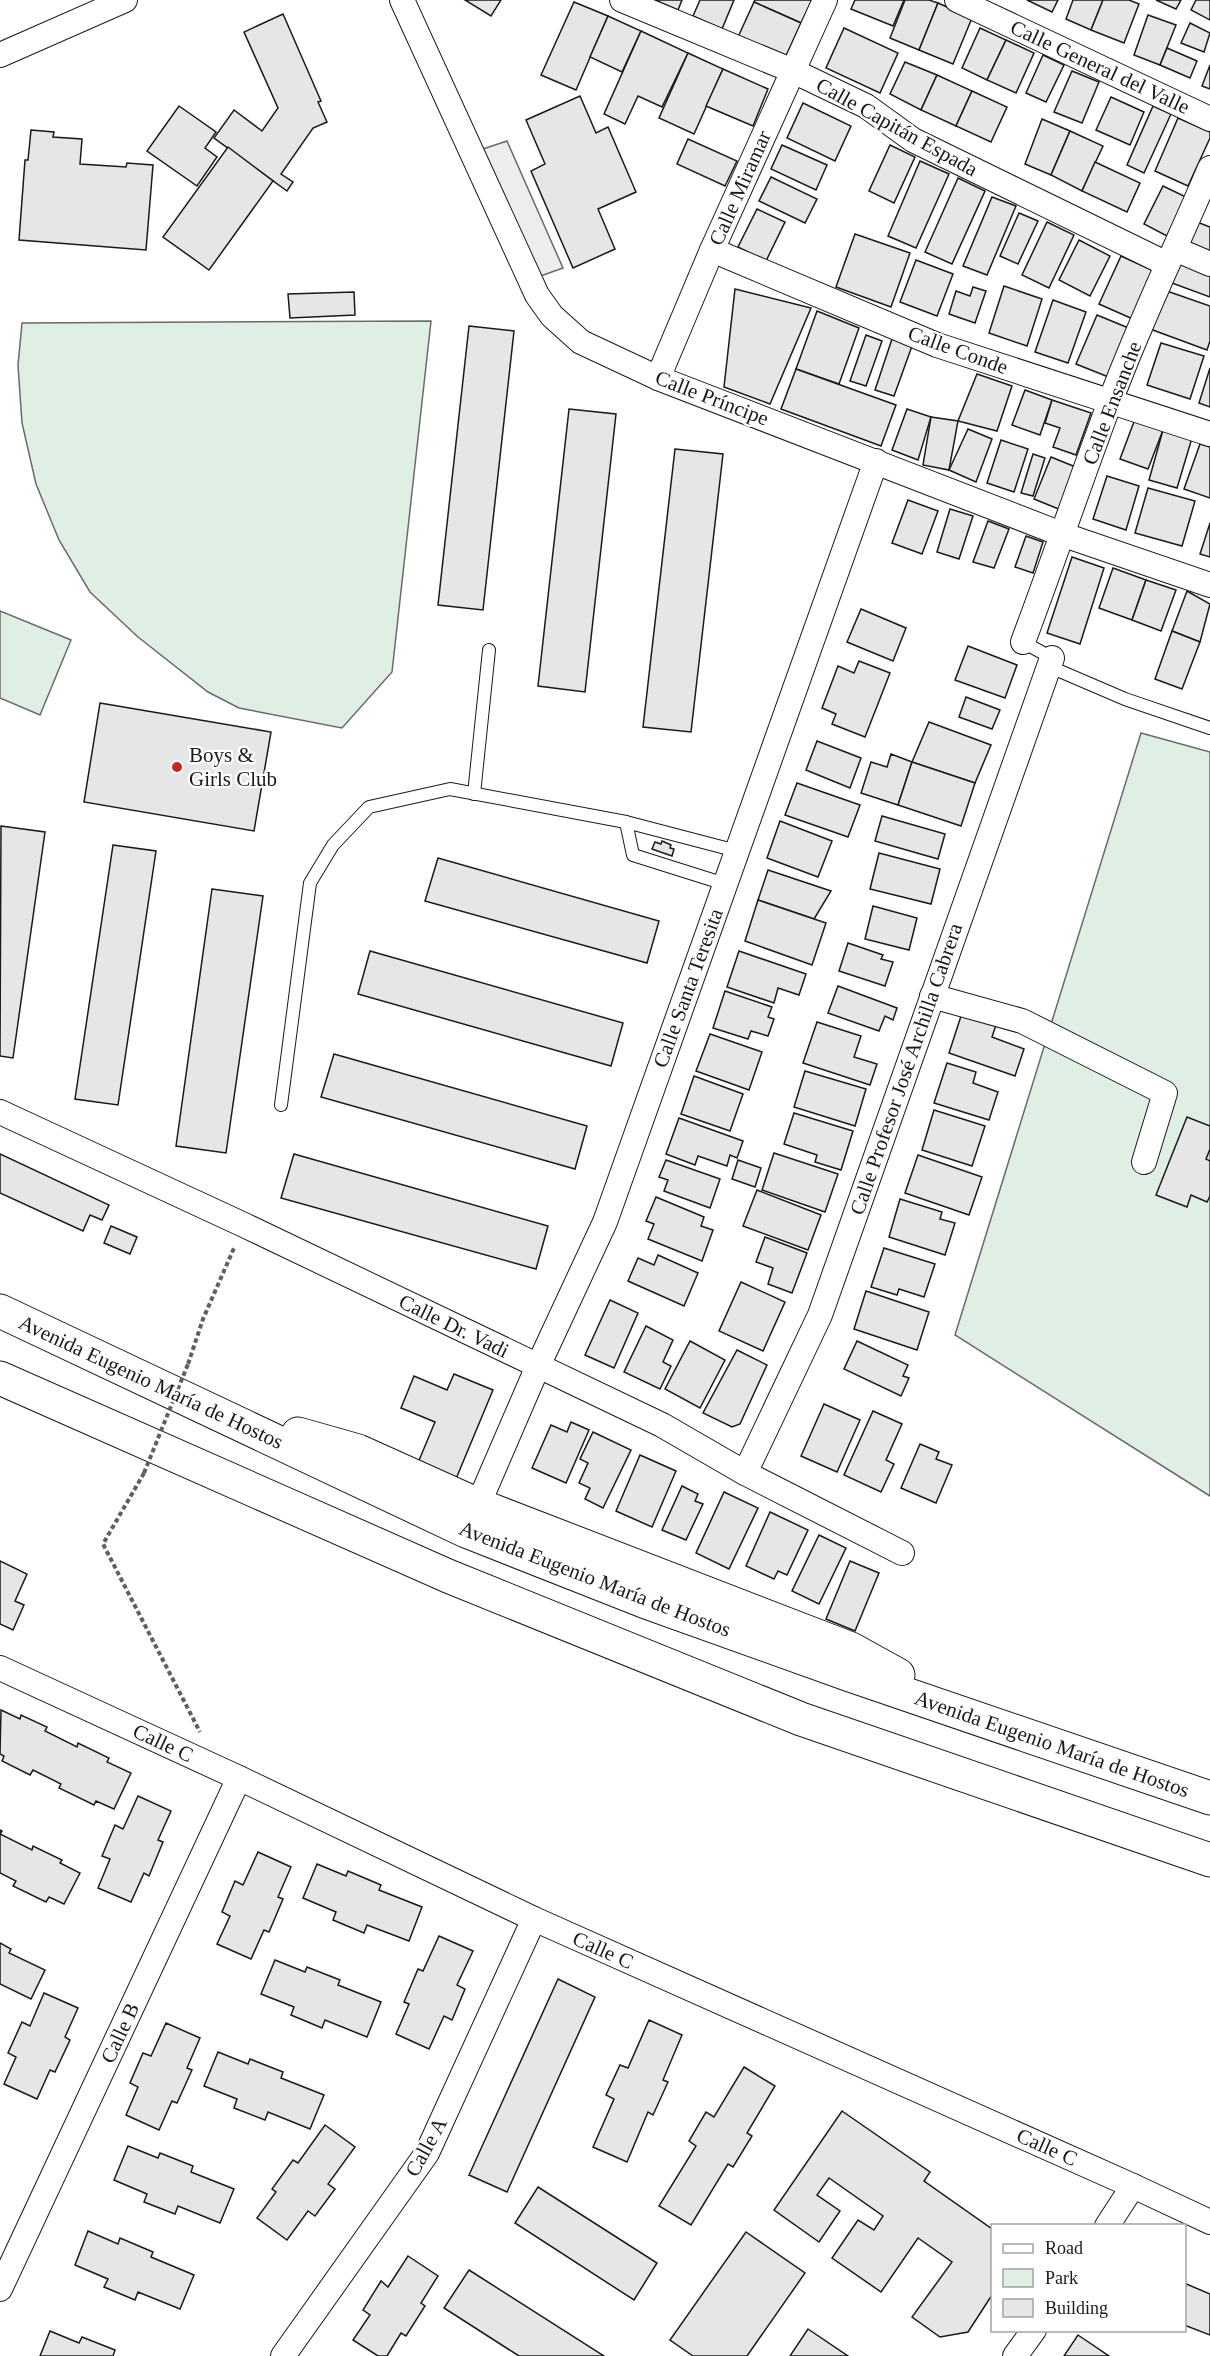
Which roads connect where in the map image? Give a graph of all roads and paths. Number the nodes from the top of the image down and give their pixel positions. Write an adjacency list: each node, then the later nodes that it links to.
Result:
1 (125, 0): 6 (street)
2 (402, 0): 13 (street, Calle Príncipe)
3 (622, 0): 7 (street, Calle Capitán Espada)
4 (825, 0): 7 (street, Calle Miramar)
5 (957, 0): 8 (street, Calle General del Valle)
6 (0, 55)
7 (793, 71): 10 (street, Calle Miramar); 11 (street, Calle Capitán Espada)
8 (1210, 119)
9 (1210, 168): 11 (street, Calle Ensanche)
10 (712, 250): 13 (street, Calle Miramar); 14 (street, Calle Conde)
11 (1171, 257): 12 (street, Calle Capitán Espada); 14 (street, Calle Ensanche)
12 (1210, 264)
13 (658, 378): 16 (street, Calle Príncipe)
14 (1110, 401): 15 (street, Calle Conde); 17 (street, Calle Ensanche)
15 (1210, 434)
16 (876, 461): 17 (street, Calle Príncipe); 25 (street, Calle Santa Teresita)
17 (1064, 535): 18 (street, Calle Príncipe); 19 (street, Calle Ensanche)
18 (1210, 585)
19 (1023, 642): 21 (lane)
20 (489, 650): 23 (lane)
21 (1050, 662): 22 (lane); 27 (street, Calle Profesor José Archilla Cabrera)
22 (1210, 728)
23 (474, 794): 24 (lane); 28 (lane)
24 (626, 822): 25 (lane); 26 (lane)
25 (737, 850): 26 (street, Calle Santa Teresita)
26 (725, 884): 33 (street, Calle Santa Teresita)
27 (932, 996): 30 (street); 36 (street, Calle Profesor José Archilla Cabrera)
28 (281, 1105)
29 (0, 1112): 31 (street, Calle Dr. Vadi)
30 (1144, 1162)
31 (244, 1225): 33 (street, Calle Dr. Vadi); 41 (path, bridge)
32 (0, 1311): 35 (highway, Avenida Eugenio María de Hostos)
33 (538, 1366): 36 (street, Calle Dr. Vadi); 37 (street, Calle Santa Teresita)
34 (0, 1378): 43 (highway)
35 (199, 1405): 37 (highway); 40 (highway, Avenida Eugenio María de Hostos)
36 (745, 1473): 38 (street, Calle Dr. Vadi)
37 (478, 1505): 40 (highway)
38 (902, 1553)
39 (0, 1668): 41 (street, Calle C)
40 (967, 1715): 42 (highway, Avenida Eugenio María de Hostos)
41 (229, 1773): 44 (street, Calle C); 48 (street, Calle B)
42 (1210, 1798)
43 (1210, 1860)
44 (534, 1919): 45 (street, Calle C); 50 (street, Calle A)
45 (1133, 2186): 46 (street, Calle C); 47 (street)
46 (1210, 2222)
47 (1108, 2224)
48 (0, 2289)
49 (1033, 2332): 51 (street)
50 (283, 2356)
51 (1016, 2356)

